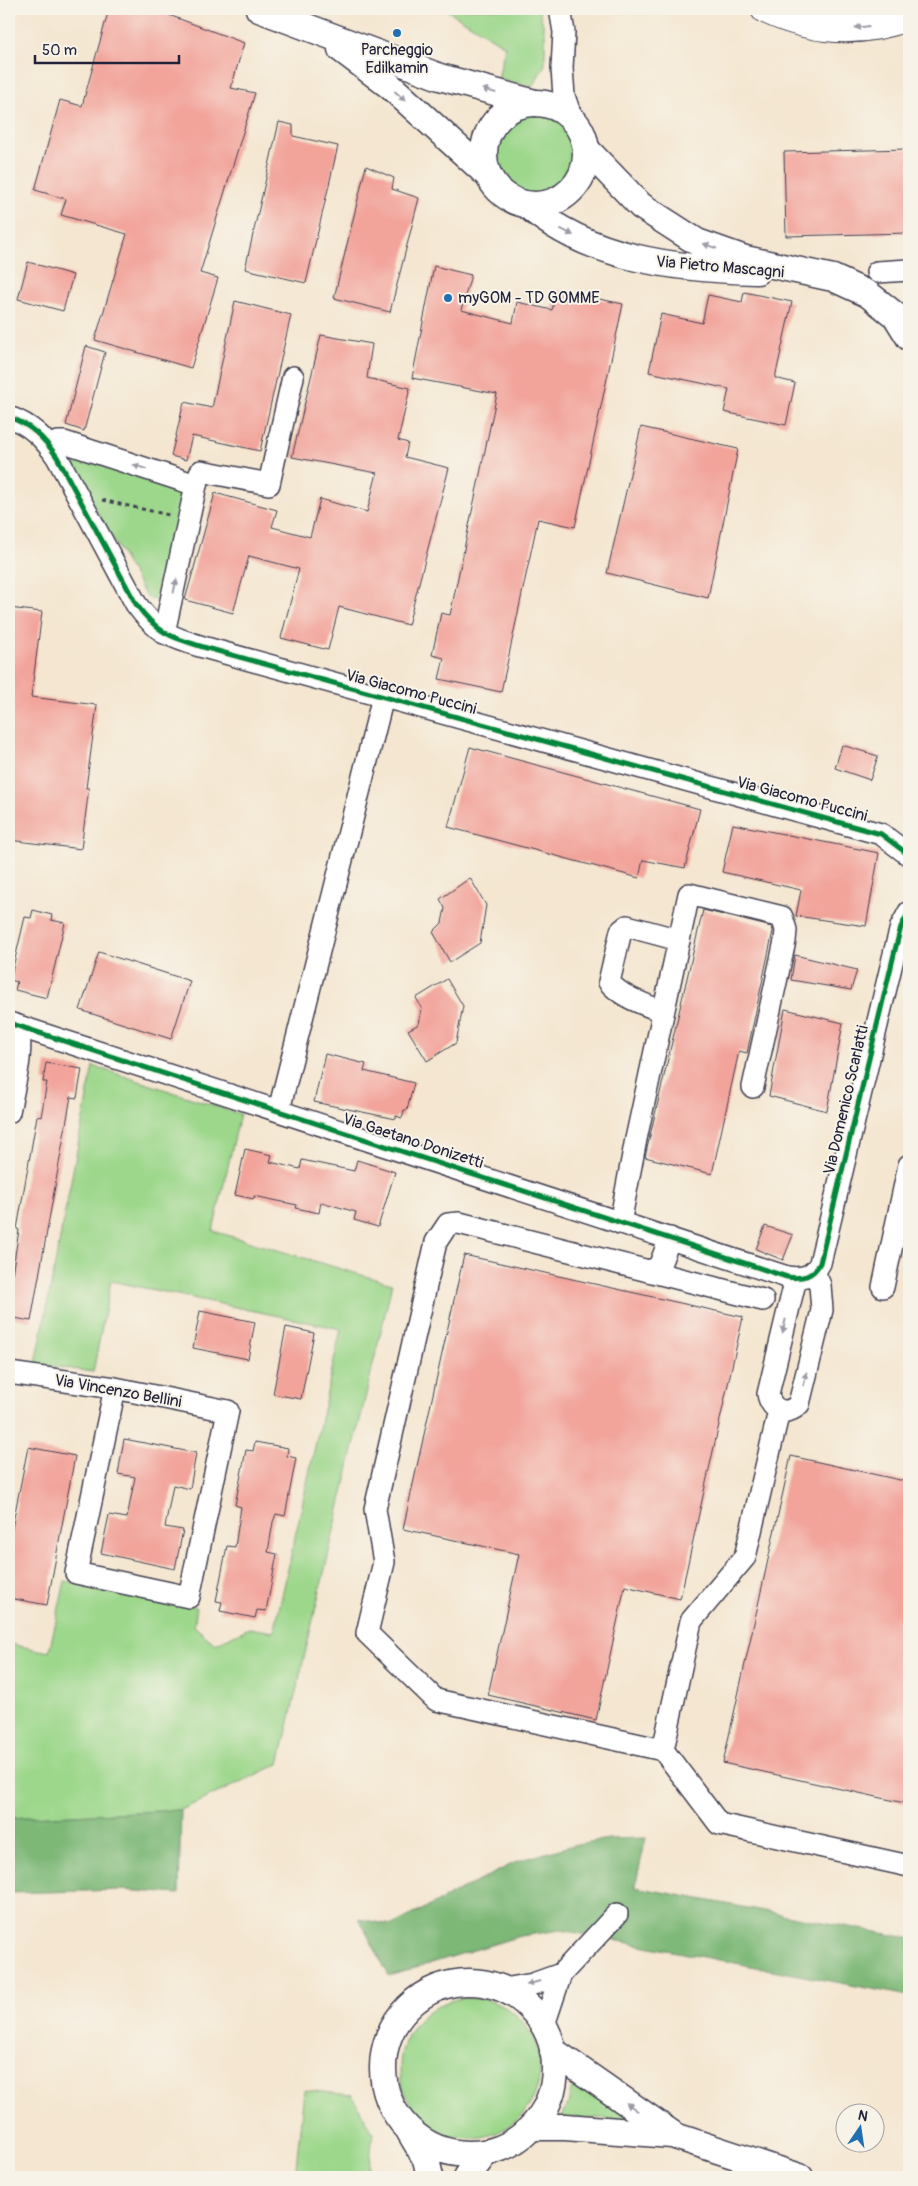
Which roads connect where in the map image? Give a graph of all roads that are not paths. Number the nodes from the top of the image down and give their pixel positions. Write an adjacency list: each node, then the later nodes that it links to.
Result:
1 (259, 9): 5 (main road)
2 (560, 9): 7 (street)
3 (766, 9): 4 (highway, one-way to 3)
4 (909, 16)
5 (321, 33): 8 (main road); 12 (main road, one-way to 12)
6 (412, 54): 8 (street)
7 (562, 68): 9 (street); 10 (street)
8 (440, 76): 9 (main road, one-way to 8)
9 (536, 103): 10 (main road); 12 (main road)
10 (572, 119): 11 (main road)
11 (587, 150): 13 (main road); 16 (main road, Via Pietro Mascagni, one-way to 11)
12 (489, 176): 13 (main road)
13 (527, 205): 16 (main road, Via Pietro Mascagni, one-way to 16)
14 (909, 270): 15 (street)
15 (877, 272)
16 (808, 273): 17 (main road, Via Pietro Mascagni)
17 (909, 337)
18 (293, 377): 21 (street)
19 (9, 417): 20 (street, Via Giacomo Puccini)
20 (47, 443): 21 (street, one-way to 20); 22 (street, Via Giacomo Puccini)
21 (196, 485): 22 (street, one-way to 21)
22 (164, 633): 23 (street, Via Giacomo Puccini)
23 (383, 697): 24 (street, Via Giacomo Puccini); 32 (street)
24 (881, 834): 25 (street); 26 (street, Via Giacomo Puccini)
25 (909, 835)
26 (909, 855)
27 (907, 921): 38 (street, Via Domenico Scarlatti)
28 (679, 940): 29 (street); 29 (street); 31 (street)
29 (663, 1012): 35 (street)
30 (14, 1025): 32 (street, Via Gaetano Donizetti); 33 (street)
31 (753, 1087)
32 (279, 1110): 35 (street, Via Gaetano Donizetti)
33 (9, 1112)
34 (909, 1165): 39 (street)
35 (620, 1223): 36 (street, Via Gaetano Donizetti)
36 (670, 1238): 37 (street); 38 (street, Via Gaetano Donizetti)
37 (648, 1271): 40 (street); 44 (street)
38 (806, 1275): 43 (street, Via Domenico Scarlatti, one-way to 43); 43 (street, one-way to 38)
39 (883, 1287)
40 (763, 1300)
41 (9, 1374): 42 (street, Via Vincenzo Bellini)
42 (115, 1388): 42 (street, Via Vincenzo Bellini)
43 (778, 1411): 44 (street)
44 (662, 1750): 45 (street)
45 (909, 1866)
46 (617, 1914): 47 (street)
47 (561, 1974): 48 (street, one-way to 48); 49 (street)
48 (504, 1989): 49 (main road); 52 (main road)
49 (544, 2025): 50 (main road)
50 (553, 2051): 51 (main road); 53 (main road, one-way to 50)
51 (532, 2127): 53 (main road); 54 (main road)
52 (410, 2131): 54 (main road); 55 (main road)
53 (672, 2135): 57 (main road)
54 (485, 2153): 56 (main road)
55 (430, 2177)
56 (467, 2177)
57 (800, 2177)

